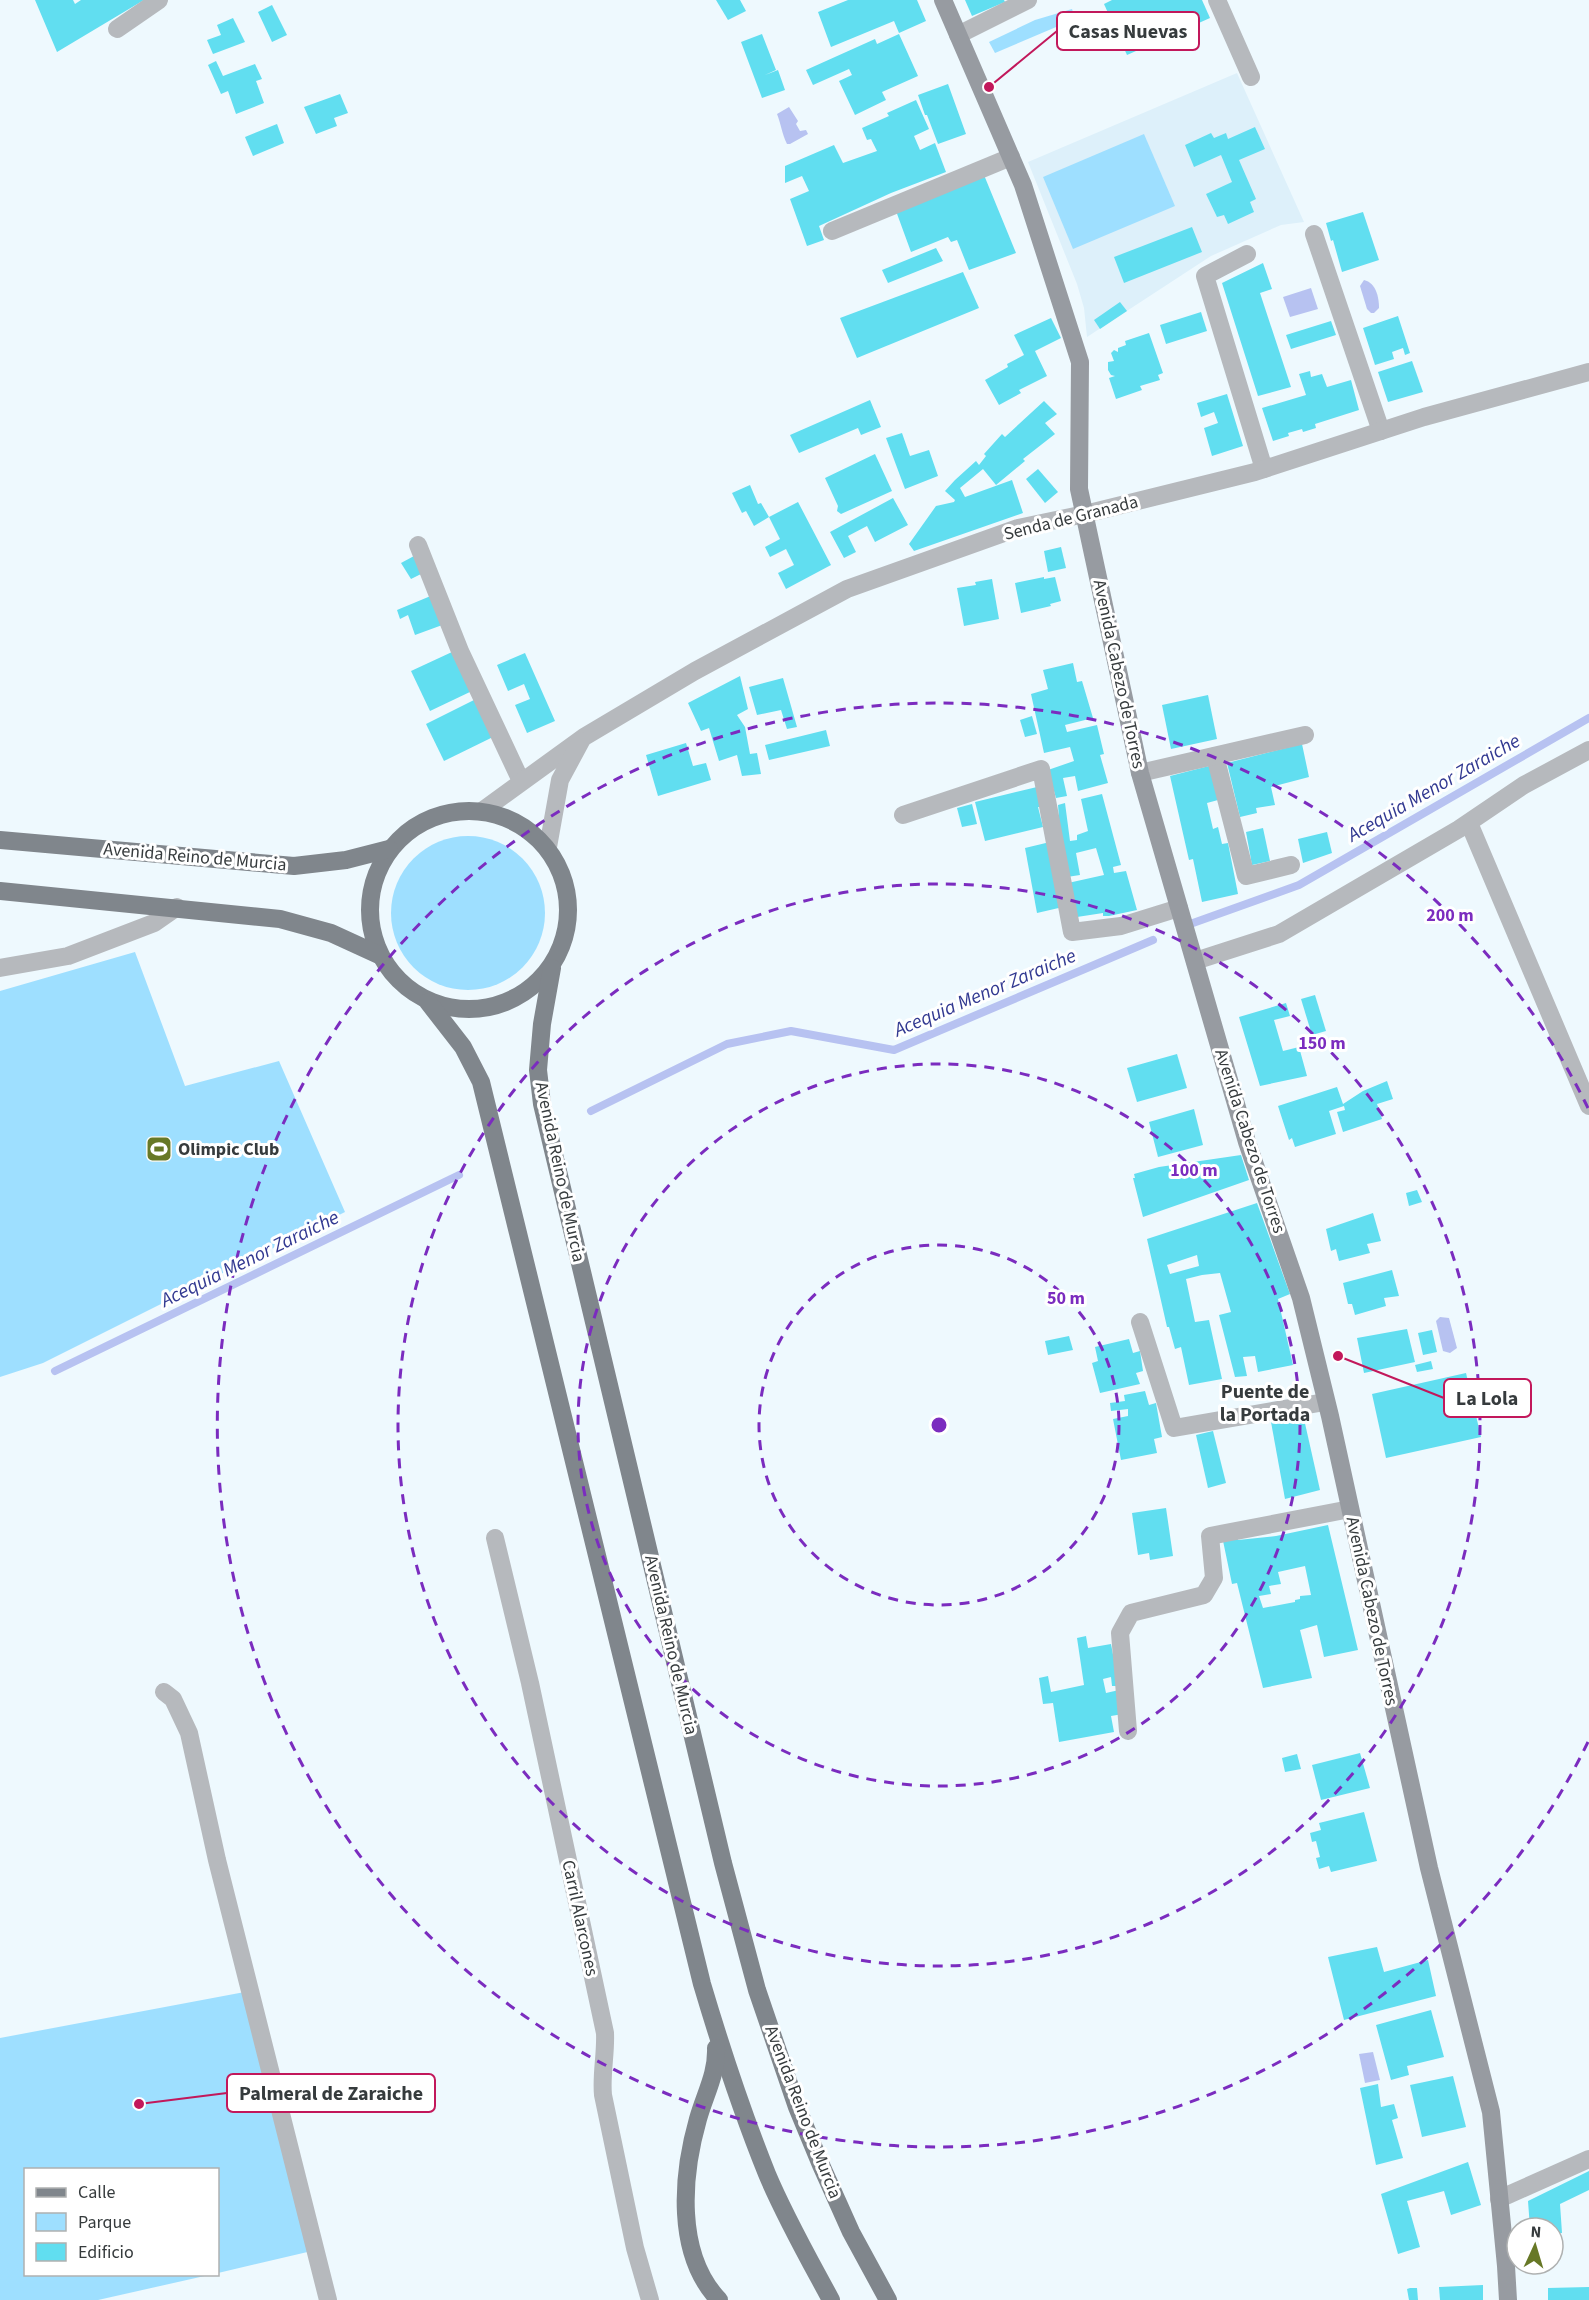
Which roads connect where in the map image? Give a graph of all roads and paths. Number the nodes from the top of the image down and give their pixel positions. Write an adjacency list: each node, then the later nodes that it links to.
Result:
1 (159, 0): 5 (street)
2 (943, 0): 6 (street, Avenida Cabezo de Torres)
3 (1028, 0): 6 (street)
4 (1217, 0): 7 (street)
5 (117, 29)
6 (958, 35): 8 (street, Avenida Cabezo de Torres)
7 (1251, 77)
8 (1011, 157): 9 (street); 15 (street, Avenida Cabezo de Torres)
9 (832, 231)
10 (1314, 234): 13 (street)
11 (1247, 254): 14 (street)
12 (1589, 372): 13 (street, Senda de Granada)
13 (1381, 431): 14 (street, Senda de Granada)
14 (1264, 469): 15 (street, Senda de Granada)
15 (1084, 514): 18 (street, Senda de Granada); 21 (street, Avenida Cabezo de Torres)
16 (418, 545): 22 (street)
17 (1305, 735): 20 (street)
18 (584, 737): 22 (street, Senda de Granada); 27 (street)
19 (1589, 750): 25 (street)
20 (1215, 756): 21 (street); 29 (street)
21 (1140, 773): 32 (street, Avenida Cabezo de Torres)
22 (521, 781): 23 (street, Senda de Granada)
23 (482, 811): 27 (main road); 28 (main road)
24 (903, 814): 32 (street)
25 (1469, 823): 34 (street); 38 (street)
26 (0, 840): 28 (main road, Avenida Reino de Murcia)
27 (548, 848): 36 (main road)
28 (389, 849): 33 (main road)
29 (1291, 865)
30 (0, 891): 31 (main road)
31 (177, 908): 33 (main road); 35 (street)
32 (1179, 909): 34 (street, Avenida Cabezo de Torres)
33 (379, 955): 37 (main road)
34 (1195, 961): 40 (street, Avenida Cabezo de Torres)
35 (0, 968)
36 (552, 968): 37 (main road); 48 (main road, Avenida Reino de Murcia)
37 (428, 1002): 45 (main road)
38 (1589, 1106)
39 (1140, 1322): 40 (street)
40 (1326, 1402): 41 (street, Avenida Cabezo de Torres)
41 (1350, 1509): 44 (street); 47 (street, Avenida Cabezo de Torres)
42 (495, 1538): 50 (street, Carril Alarcones)
43 (164, 1692): 49 (street)
44 (1128, 1731)
45 (715, 2028): 51 (main road); 52 (main road)
46 (1589, 2159): 47 (street)
47 (1499, 2199): 55 (street, Avenida Cabezo de Torres)
48 (871, 2268): 53 (main road); 54 (main road, Avenida Reino de Murcia)
49 (328, 2300)
50 (650, 2300)
51 (719, 2300)
52 (831, 2300)
53 (880, 2300)
54 (888, 2300)
55 (1508, 2300)

